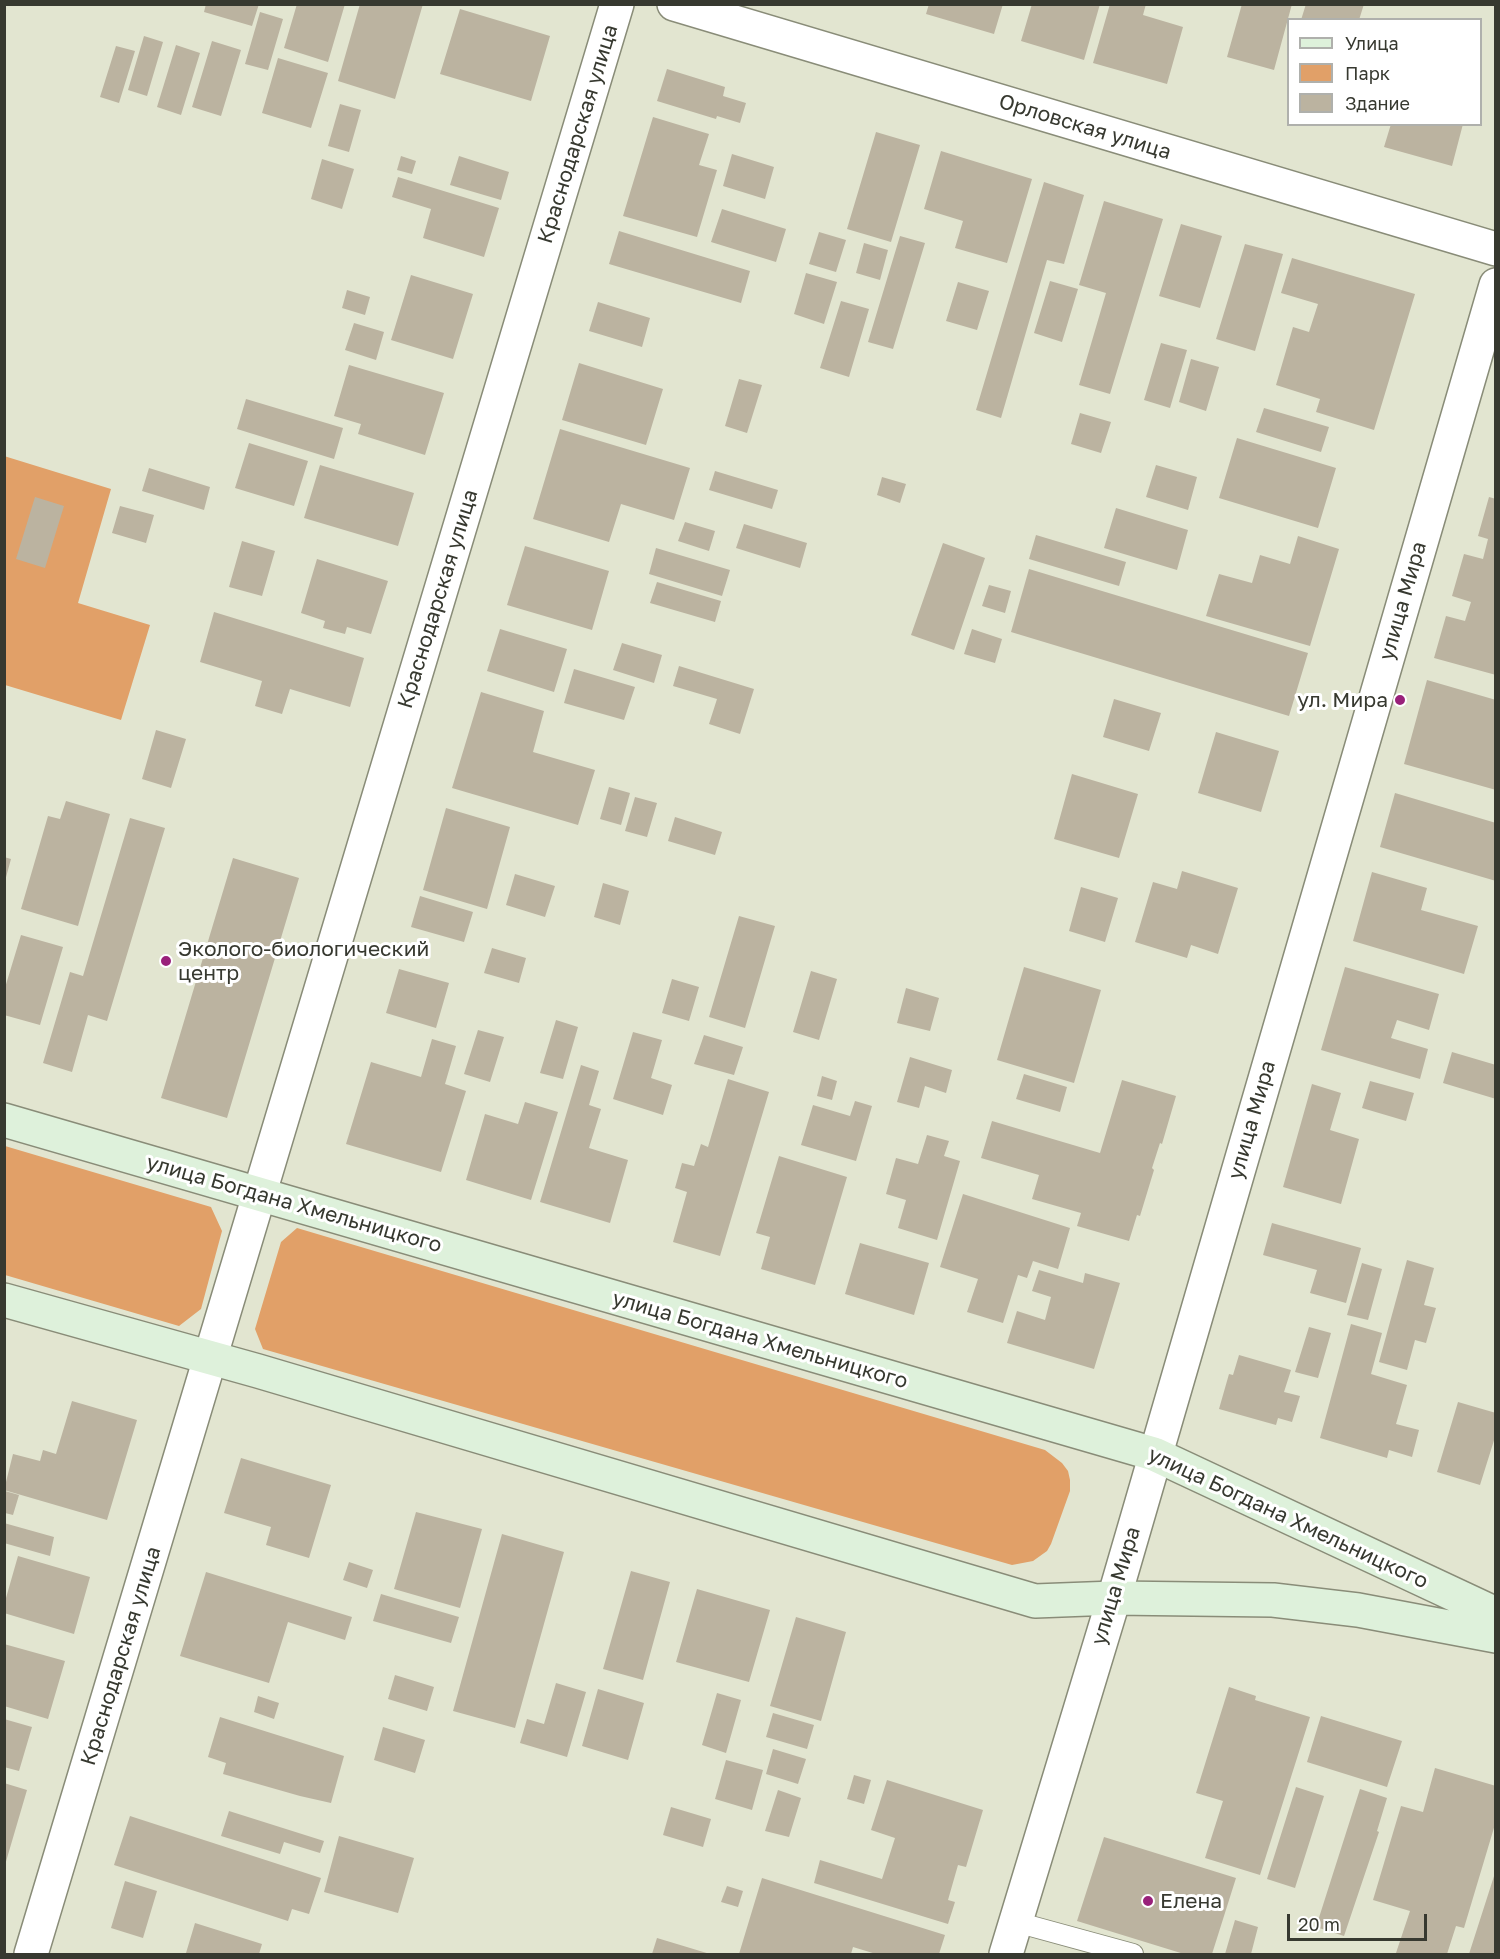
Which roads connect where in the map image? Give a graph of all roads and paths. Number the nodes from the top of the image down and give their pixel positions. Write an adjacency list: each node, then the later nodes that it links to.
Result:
1 (617, 4): 6 (street, Краснодарская улица)
2 (674, 4): 3 (street, Орловская улица)
3 (1496, 249)
4 (1496, 285): 9 (street, улица Мира)
5 (4, 1120): 6 (main road, улица Богдана Хмельницкого)
6 (259, 1194): 8 (street, Краснодарская улица); 9 (main road, улица Богдана Хмельницкого)
7 (4, 1300): 8 (main road, улица Богдана Хмельницкого)
8 (210, 1358): 10 (main road, улица Богдана Хмельницкого); 14 (street, Краснодарская улица)
9 (1154, 1454): 10 (street, улица Мира); 11 (main road, улица Богдана Хмельницкого)
10 (1114, 1598): 12 (main road, улица Богдана Хмельницкого); 13 (street, улица Мира)
11 (1496, 1614)
12 (1496, 1636)
13 (1016, 1922): 15 (street, улица Мира); 16 (lane)
14 (31, 1954)
15 (1006, 1954)
16 (1133, 1954)

